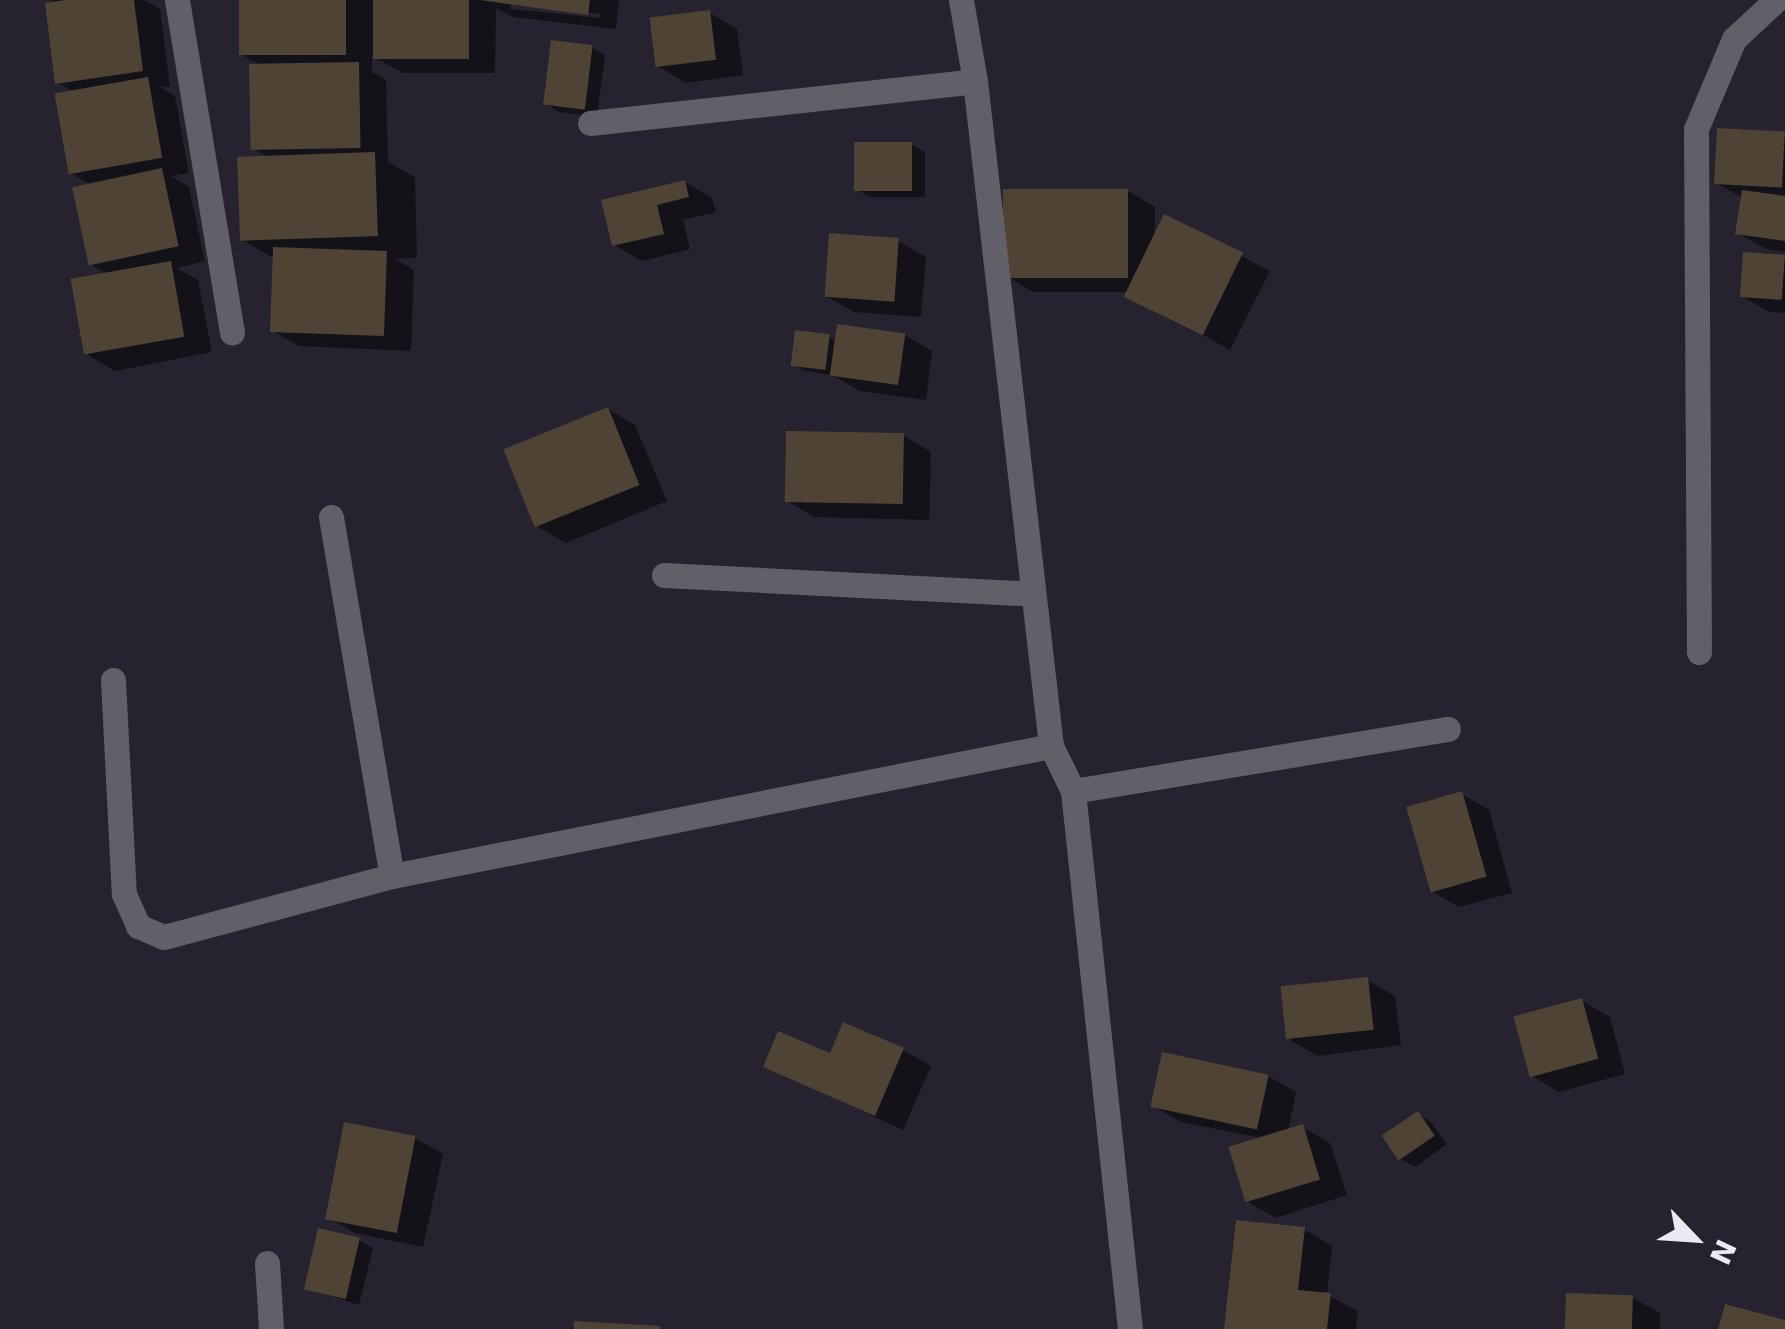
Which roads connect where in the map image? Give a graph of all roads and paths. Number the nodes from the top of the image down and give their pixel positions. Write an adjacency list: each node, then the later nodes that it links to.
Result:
1 (177, 0): 6 (street)
2 (962, 0): 4 (street)
3 (1776, 0): 10 (street)
4 (975, 80): 5 (street); 9 (street)
5 (590, 123)
6 (232, 332)
7 (331, 516): 15 (street)
8 (664, 574): 9 (street)
9 (1033, 594): 13 (street)
10 (1699, 652)
11 (113, 680): 15 (street)
12 (1448, 728): 14 (street)
13 (1050, 746): 14 (street); 15 (street)
14 (1073, 791): 18 (street)
15 (392, 876)
16 (266, 1263): 17 (street)
17 (271, 1329)
18 (1130, 1329)

